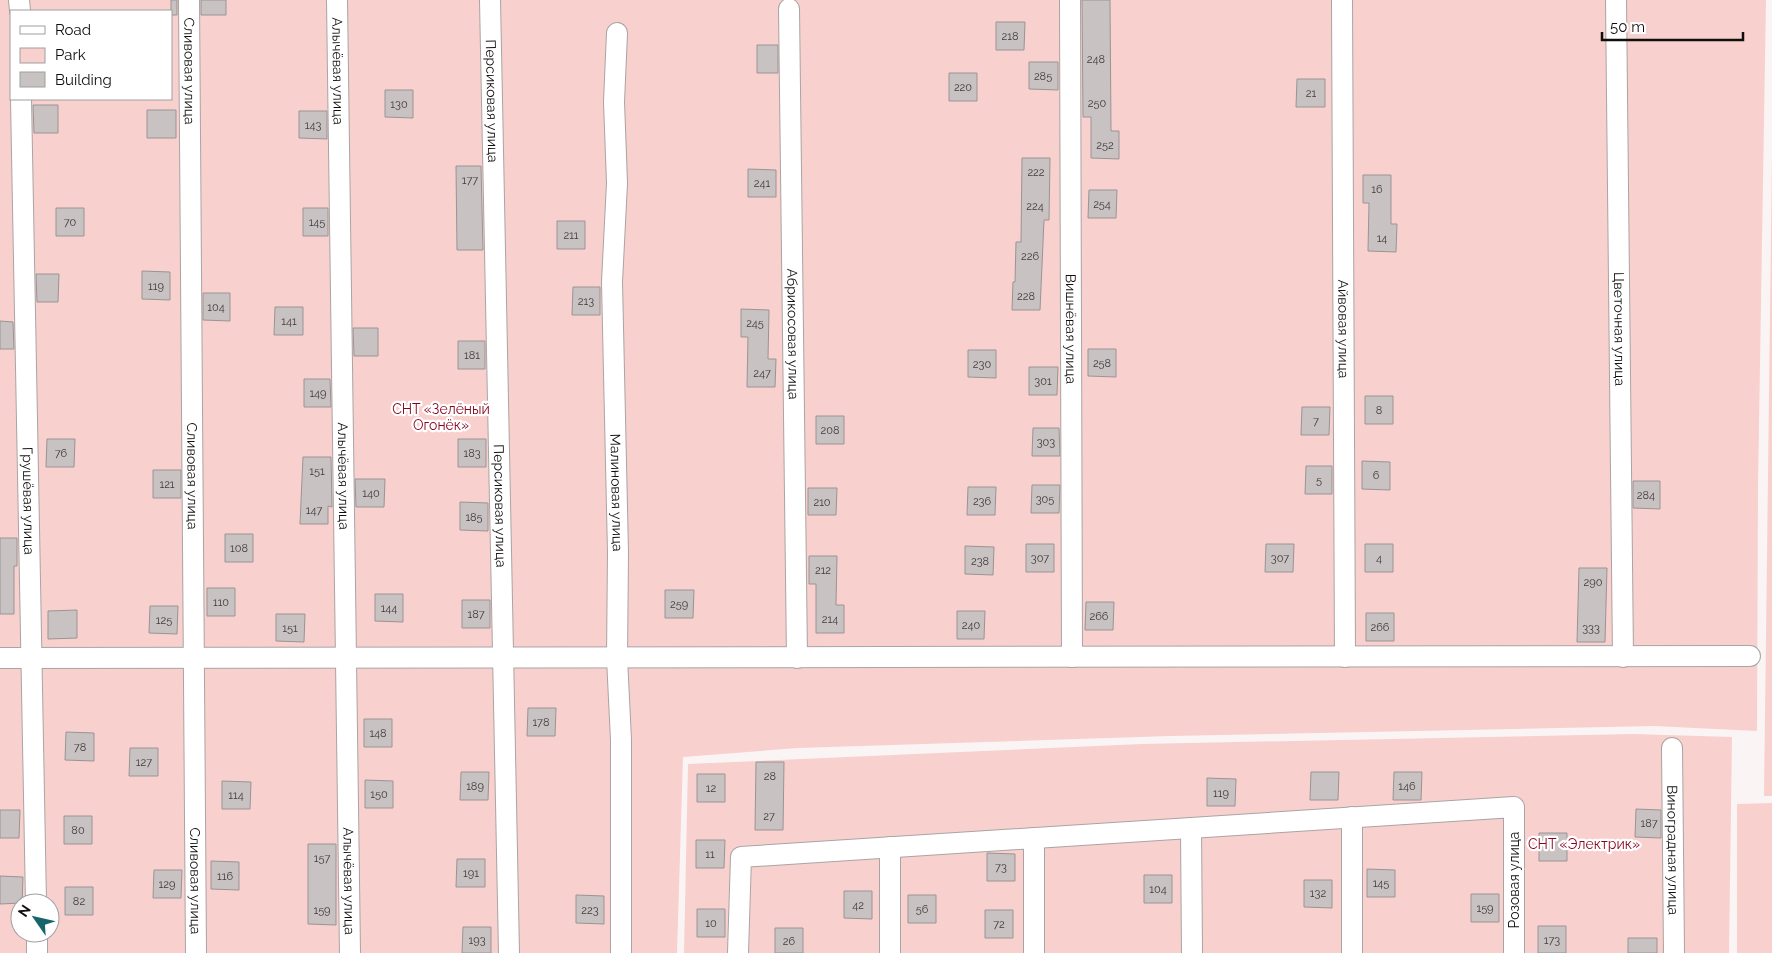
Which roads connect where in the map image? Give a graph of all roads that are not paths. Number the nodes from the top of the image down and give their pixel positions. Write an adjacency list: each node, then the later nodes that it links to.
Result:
1 (189, 0): 16 (street, Сливовая улица)
2 (337, 0): 17 (street, Алычёвая улица)
3 (490, 0): 18 (street, Персиковая улица)
4 (1070, 0): 11 (street, Вишнёвая улица)
5 (1342, 0): 12 (street, Айвовая улица)
6 (1616, 0): 13 (street, Цветочная улица)
7 (789, 9): 20 (street, Абрикосовая улица)
8 (617, 33): 19 (street, Малиновая улица)
9 (21, 100): 15 (street, Грушёвая улица)
10 (1750, 656): 13 (street)
11 (1072, 657): 12 (street); 20 (street)
12 (1345, 657): 13 (street)
13 (1624, 657)
14 (0, 658): 15 (street)
15 (32, 658): 16 (street); 26 (street, Грушёвая улица)
16 (194, 658): 17 (street); 27 (street, Сливовая улица)
17 (346, 658): 18 (street); 28 (street, Алычёвая улица)
18 (503, 658): 19 (street); 29 (street, Персиковая улица)
19 (617, 658): 20 (street); 30 (street, Малиновая улица)
20 (797, 658)
21 (1672, 748): 37 (street, Виноградная улица)
22 (1352, 817): 23 (street); 35 (street); 36 (street, Розовая улица)
23 (1191, 828): 24 (street); 34 (street)
24 (1034, 838): 25 (street); 33 (street)
25 (890, 847): 31 (street); 32 (street)
26 (36, 893)
27 (196, 953)
28 (350, 953)
29 (509, 953)
30 (621, 953)
31 (738, 953)
32 (890, 953)
33 (1034, 953)
34 (1192, 953)
35 (1352, 953)
36 (1514, 953)
37 (1674, 953)

